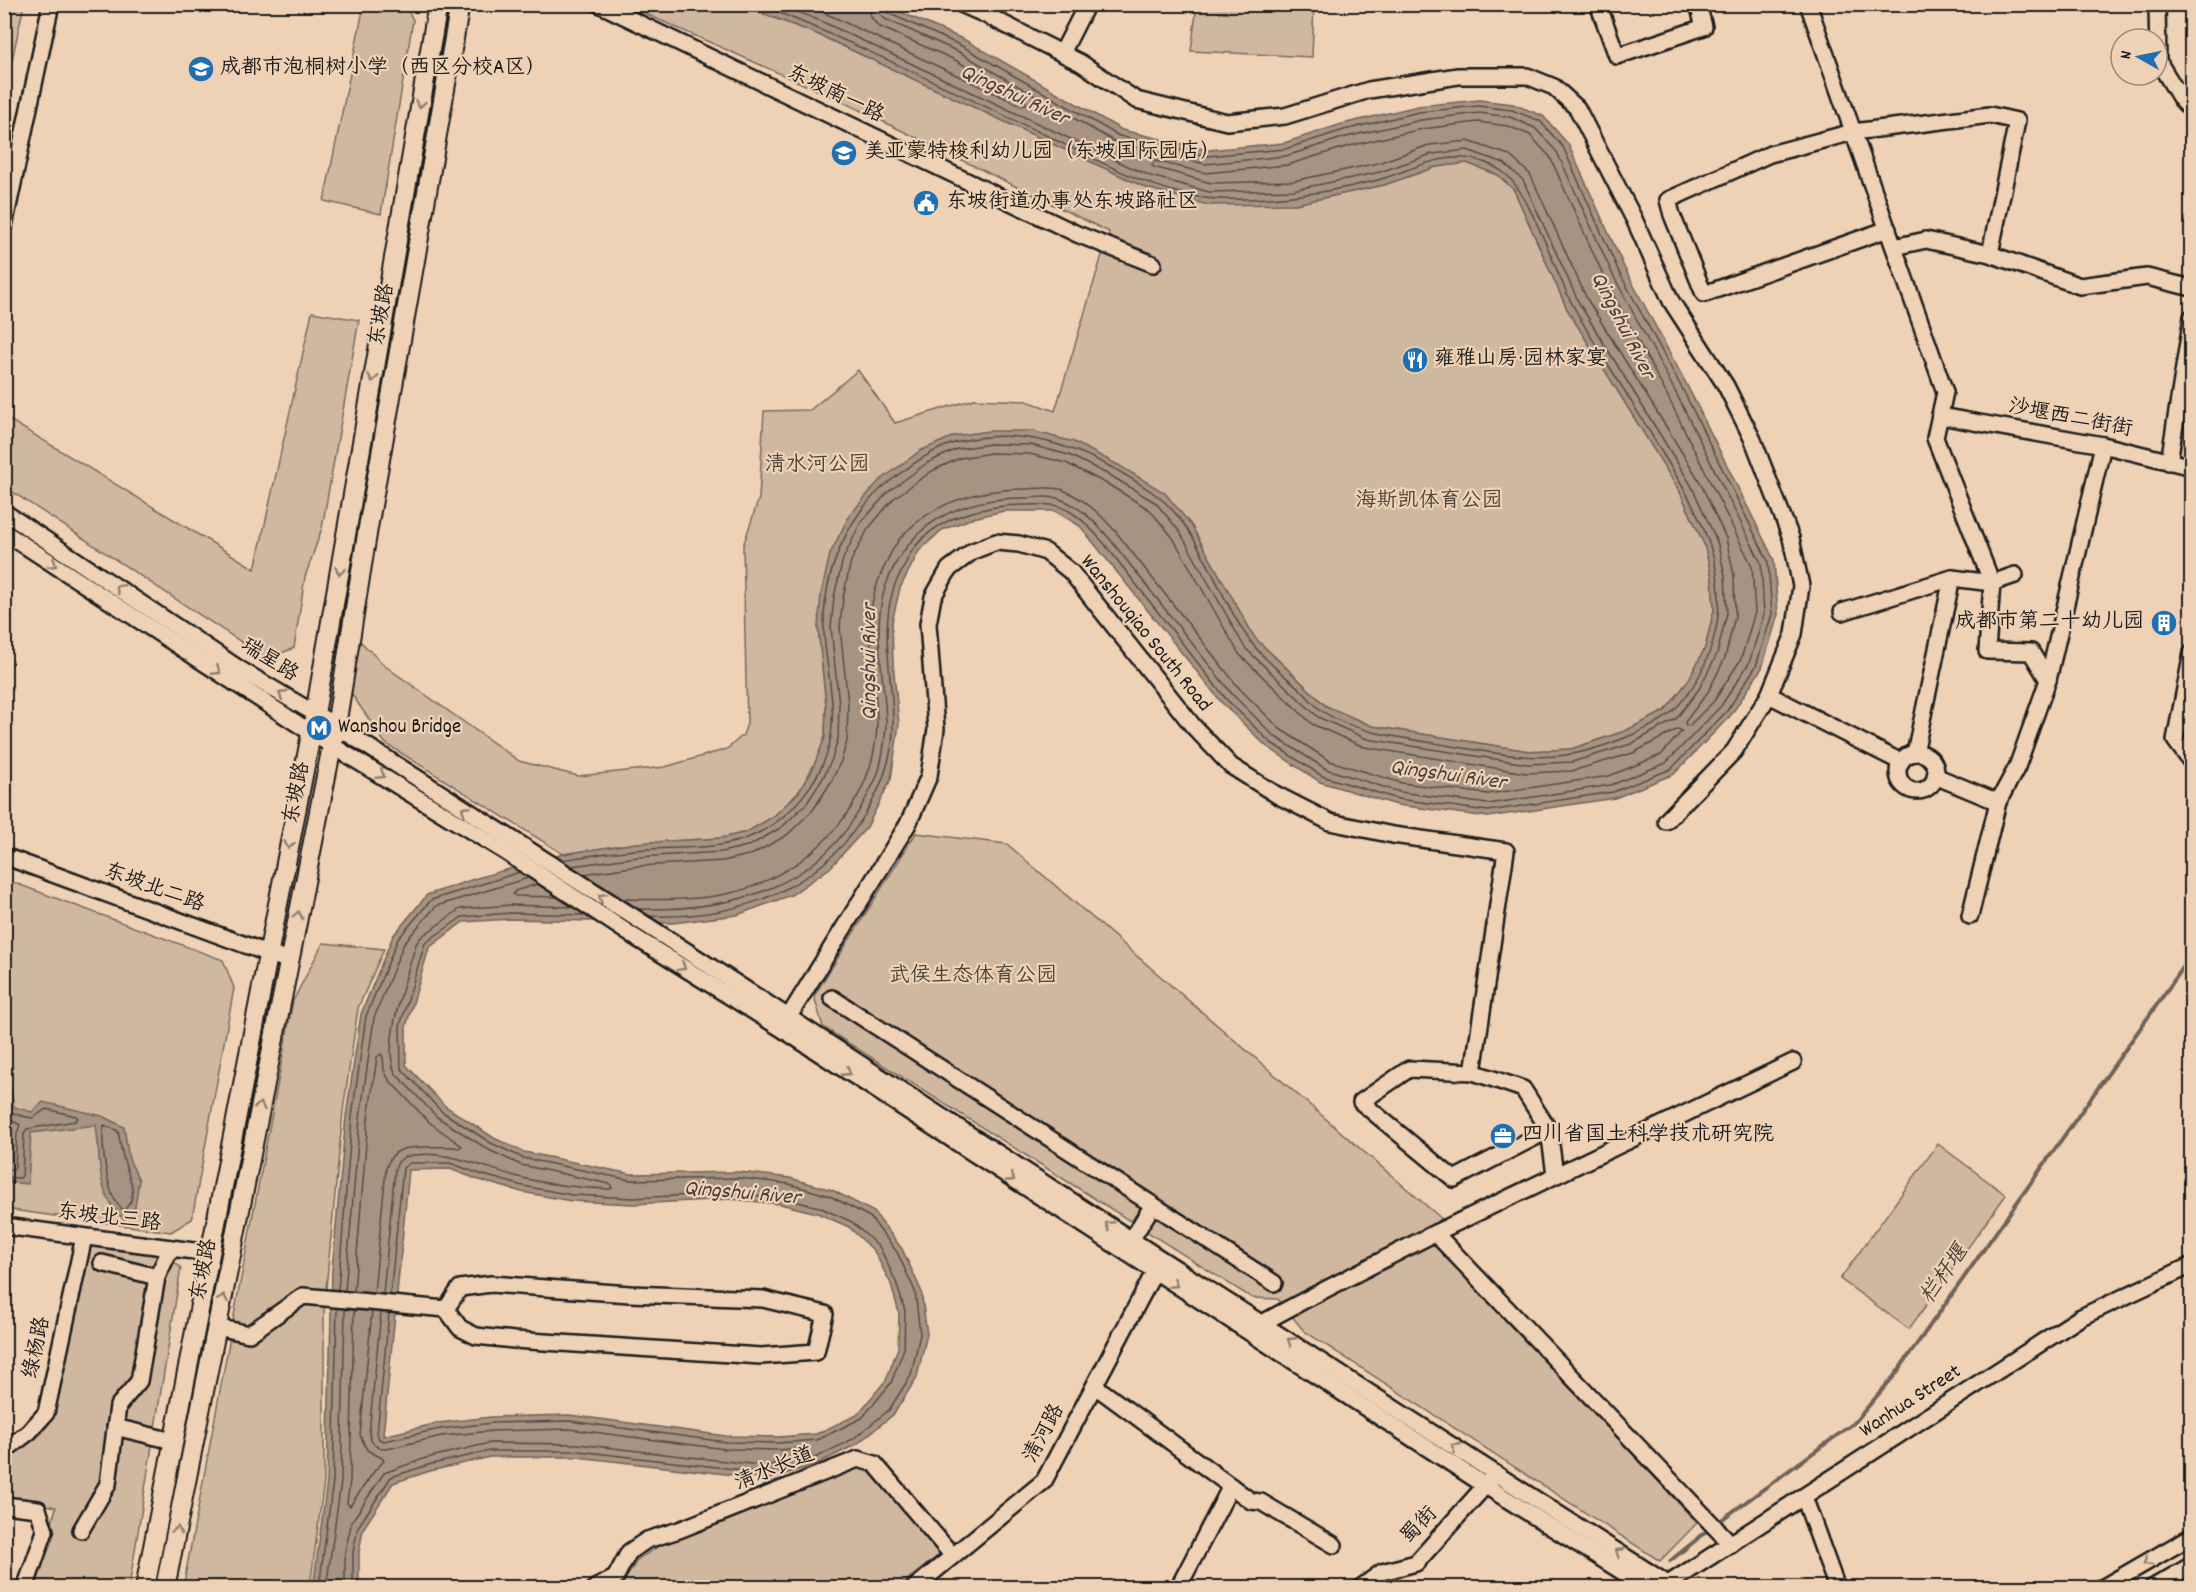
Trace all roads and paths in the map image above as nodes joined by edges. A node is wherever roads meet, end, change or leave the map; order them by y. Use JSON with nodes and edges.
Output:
{"nodes":[{"id":1,"x":51,"y":4,"type":"edge"},
{"id":2,"x":438,"y":4,"type":"edge"},
{"id":3,"x":460,"y":4,"type":"edge"},
{"id":4,"x":599,"y":4,"type":"edge"},
{"id":5,"x":961,"y":4,"type":"edge"},
{"id":6,"x":1087,"y":4,"type":"edge"},
{"id":7,"x":1598,"y":4,"type":"edge"},
{"id":8,"x":1698,"y":4,"type":"edge"},
{"id":9,"x":1808,"y":4,"type":"edge"},
{"id":10,"x":2157,"y":4,"type":"edge"},
{"id":11,"x":1062,"y":53,"type":"junction"},
{"id":12,"x":2192,"y":111,"type":"edge"},
{"id":13,"x":1853,"y":132,"type":"junction"},
{"id":14,"x":4,"y":226,"type":"edge"},
{"id":15,"x":1887,"y":229,"type":"junction"},
{"id":16,"x":1894,"y":247,"type":"junction"},
{"id":17,"x":1990,"y":254,"type":"junction"},
{"id":18,"x":1153,"y":264,"type":"dead end"},
{"id":19,"x":2192,"y":288,"type":"edge"},
{"id":20,"x":2192,"y":317,"type":"edge"},
{"id":21,"x":1940,"y":416,"type":"junction"},
{"id":22,"x":2103,"y":445,"type":"junction"},
{"id":23,"x":2169,"y":462,"type":"junction"},
{"id":24,"x":2192,"y":467,"type":"edge"},
{"id":25,"x":4,"y":512,"type":"edge"},
{"id":26,"x":4,"y":532,"type":"edge"},
{"id":27,"x":2015,"y":575,"type":"dead end"},
{"id":28,"x":1952,"y":578,"type":"junction"},
{"id":29,"x":1992,"y":583,"type":"junction"},
{"id":30,"x":1842,"y":612,"type":"dead end"},
{"id":31,"x":2192,"y":653,"type":"edge"},
{"id":32,"x":2048,"y":680,"type":"junction"},
{"id":33,"x":1769,"y":695,"type":"junction"},
{"id":34,"x":315,"y":714,"type":"junction"},
{"id":35,"x":336,"y":726,"type":"junction"},
{"id":36,"x":310,"y":732,"type":"junction"},
{"id":37,"x":331,"y":744,"type":"junction"},
{"id":38,"x":1915,"y":753,"type":"junction"},
{"id":39,"x":1901,"y":762,"type":"junction"},
{"id":40,"x":2192,"y":763,"type":"edge"},
{"id":41,"x":1935,"y":776,"type":"junction"},
{"id":42,"x":1998,"y":802,"type":"junction"},
{"id":43,"x":1666,"y":821,"type":"dead end"},
{"id":44,"x":509,"y":846,"type":"junction"},
{"id":45,"x":4,"y":856,"type":"edge"},
{"id":46,"x":1971,"y":916,"type":"dead end"},
{"id":47,"x":268,"y":954,"type":"junction"},
{"id":48,"x":289,"y":961,"type":"junction"},
{"id":49,"x":832,"y":999,"type":"dead end"},
{"id":50,"x":785,"y":1023,"type":"junction"},
{"id":51,"x":1793,"y":1062,"type":"dead end"},
{"id":52,"x":1473,"y":1072,"type":"junction"},
{"id":53,"x":1549,"y":1130,"type":"junction"},
{"id":54,"x":1555,"y":1176,"type":"junction"},
{"id":55,"x":1153,"y":1205,"type":"junction"},
{"id":56,"x":4,"y":1226,"type":"edge"},
{"id":57,"x":1435,"y":1233,"type":"junction"},
{"id":58,"x":84,"y":1237,"type":"junction"},
{"id":59,"x":1131,"y":1240,"type":"junction"},
{"id":60,"x":171,"y":1248,"type":"junction"},
{"id":61,"x":209,"y":1253,"type":"junction"},
{"id":62,"x":102,"y":1263,"type":"dead end"},
{"id":63,"x":1157,"y":1265,"type":"junction"},
{"id":64,"x":2192,"y":1265,"type":"edge"},
{"id":65,"x":157,"y":1277,"type":"junction"},
{"id":66,"x":1274,"y":1283,"type":"dead end"},
{"id":67,"x":446,"y":1309,"type":"junction"},
{"id":68,"x":217,"y":1327,"type":"junction"},
{"id":69,"x":1258,"y":1329,"type":"junction"},
{"id":70,"x":1095,"y":1386,"type":"junction"},
{"id":71,"x":115,"y":1427,"type":"junction"},
{"id":72,"x":173,"y":1440,"type":"junction"},
{"id":73,"x":4,"y":1451,"type":"edge"},
{"id":74,"x":1491,"y":1479,"type":"junction"},
{"id":75,"x":1231,"y":1486,"type":"junction"},
{"id":76,"x":1804,"y":1497,"type":"junction"},
{"id":77,"x":4,"y":1505,"type":"edge"},
{"id":78,"x":81,"y":1530,"type":"dead end"},
{"id":79,"x":2192,"y":1536,"type":"edge"},
{"id":80,"x":1731,"y":1544,"type":"junction"},
{"id":81,"x":1334,"y":1545,"type":"dead end"},
{"id":82,"x":952,"y":1556,"type":"junction"},
{"id":83,"x":2192,"y":1565,"type":"edge"},
{"id":84,"x":1668,"y":1586,"type":"edge"},
{"id":85,"x":25,"y":1587,"type":"edge"},
{"id":86,"x":145,"y":1587,"type":"edge"},
{"id":87,"x":165,"y":1587,"type":"edge"},
{"id":88,"x":595,"y":1587,"type":"edge"},
{"id":89,"x":914,"y":1587,"type":"edge"},
{"id":90,"x":1178,"y":1587,"type":"edge"},
{"id":91,"x":1360,"y":1587,"type":"edge"},
{"id":92,"x":1648,"y":1587,"type":"edge"},
{"id":93,"x":1837,"y":1587,"type":"edge"},
{"id":94,"x":2102,"y":1587,"type":"edge"},
{"id":95,"x":2152,"y":1587,"type":"edge"}],
"edges":[{"from":1,"to":14,"type":"street"},
{"from":2,"to":34,"type":"main road","name":"东坡路","one_way":true},
{"from":3,"to":35,"type":"main road","name":"东坡路"},
{"from":4,"to":18,"type":"street","name":"东坡南一路"},
{"from":5,"to":11,"type":"street"},
{"from":6,"to":11,"type":"street"},
{"from":7,"to":8,"type":"street"},
{"from":9,"to":13,"type":"street"},
{"from":10,"to":12,"type":"street"},
{"from":11,"to":33,"type":"street"},
{"from":13,"to":15,"type":"street"},
{"from":13,"to":15,"type":"street"},
{"from":13,"to":17,"type":"street"},
{"from":15,"to":16,"type":"street"},
{"from":16,"to":17,"type":"street"},
{"from":16,"to":21,"type":"street"},
{"from":17,"to":19,"type":"street"},
{"from":20,"to":23,"type":"street"},
{"from":21,"to":22,"type":"street","name":"沙堰西二街街"},
{"from":21,"to":29,"type":"street"},
{"from":22,"to":23,"type":"street","name":"沙堰西二街街"},
{"from":22,"to":32,"type":"street"},
{"from":23,"to":24,"type":"street","name":"沙堰西二街街"},
{"from":34,"to":25,"type":"street","name":"瑞星路","one_way":true},
{"from":26,"to":36,"type":"street","name":"瑞星路","one_way":true},
{"from":27,"to":29,"type":"street"},
{"from":28,"to":29,"type":"street"},
{"from":28,"to":30,"type":"street"},
{"from":28,"to":38,"type":"street"},
{"from":29,"to":32,"type":"street"},
{"from":31,"to":40,"type":"street"},
{"from":32,"to":42,"type":"street"},
{"from":33,"to":39,"type":"street"},
{"from":33,"to":43,"type":"street"},
{"from":34,"to":35,"type":"street","name":"瑞星路"},
{"from":34,"to":36,"type":"main road","name":"东坡路"},
{"from":35,"to":37,"type":"main road","name":"东坡路"},
{"from":44,"to":35,"type":"street","name":"瑞星路","one_way":true},
{"from":36,"to":37,"type":"street","name":"瑞星路"},
{"from":36,"to":47,"type":"main road","name":"东坡路","one_way":true},
{"from":37,"to":44,"type":"street","name":"瑞星路","one_way":true},
{"from":48,"to":37,"type":"main road","name":"东坡路","one_way":true},
{"from":38,"to":39,"type":"street"},
{"from":38,"to":41,"type":"street"},
{"from":39,"to":41,"type":"street"},
{"from":41,"to":42,"type":"street"},
{"from":42,"to":46,"type":"street"},
{"from":50,"to":44,"type":"street","one_way":true},
{"from":44,"to":50,"type":"street","one_way":true},
{"from":45,"to":47,"type":"street","name":"东坡北二路"},
{"from":47,"to":48,"type":"street","name":"东坡北二路"},
{"from":47,"to":61,"type":"main road","name":"东坡路"},
{"from":68,"to":48,"type":"main road","name":"东坡路","one_way":true},
{"from":49,"to":55,"type":"street"},
{"from":50,"to":52,"type":"street","name":"Wanshouqiao South Road"},
{"from":59,"to":50,"type":"street","one_way":true},
{"from":50,"to":63,"type":"street","one_way":true},
{"from":51,"to":54,"type":"street"},
{"from":52,"to":53,"type":"street"},
{"from":52,"to":53,"type":"street"},
{"from":53,"to":54,"type":"street"},
{"from":54,"to":57,"type":"street"},
{"from":55,"to":59,"type":"street"},
{"from":55,"to":66,"type":"street"},
{"from":56,"to":58,"type":"street","name":"东坡北三路"},
{"from":57,"to":69,"type":"street"},
{"from":57,"to":80,"type":"street"},
{"from":58,"to":60,"type":"street","name":"东坡北三路"},
{"from":58,"to":73,"type":"street","name":"绿杨路"},
{"from":59,"to":63,"type":"street"},
{"from":60,"to":61,"type":"street","name":"东坡北三路"},
{"from":60,"to":65,"type":"street"},
{"from":61,"to":72,"type":"main road","name":"东坡路"},
{"from":62,"to":65,"type":"street"},
{"from":63,"to":69,"type":"street"},
{"from":63,"to":70,"type":"street","name":"清河路"},
{"from":64,"to":76,"type":"street","name":"Wanhua Street"},
{"from":65,"to":71,"type":"street"},
{"from":67,"to":67,"type":"street"},
{"from":67,"to":68,"type":"street"},
{"from":87,"to":68,"type":"main road","name":"东坡路","one_way":true},
{"from":69,"to":74,"type":"street"},
{"from":70,"to":75,"type":"street"},
{"from":70,"to":82,"type":"street","name":"清河路"},
{"from":71,"to":72,"type":"street"},
{"from":71,"to":78,"type":"street"},
{"from":72,"to":86,"type":"main road","name":"东坡路"},
{"from":84,"to":74,"type":"street","one_way":true},
{"from":74,"to":91,"type":"street","name":"蜀街"},
{"from":74,"to":92,"type":"street"},
{"from":75,"to":81,"type":"street"},
{"from":75,"to":90,"type":"street"},
{"from":76,"to":80,"type":"street","name":"Wanhua Street"},
{"from":76,"to":93,"type":"street"},
{"from":77,"to":85,"type":"street"},
{"from":79,"to":94,"type":"street","one_way":true},
{"from":80,"to":84,"type":"street","name":"Wanhua Street"},
{"from":82,"to":88,"type":"street","name":"清水长道"},
{"from":82,"to":89,"type":"street","name":"清河路"},
{"from":83,"to":95,"type":"street"}]}
